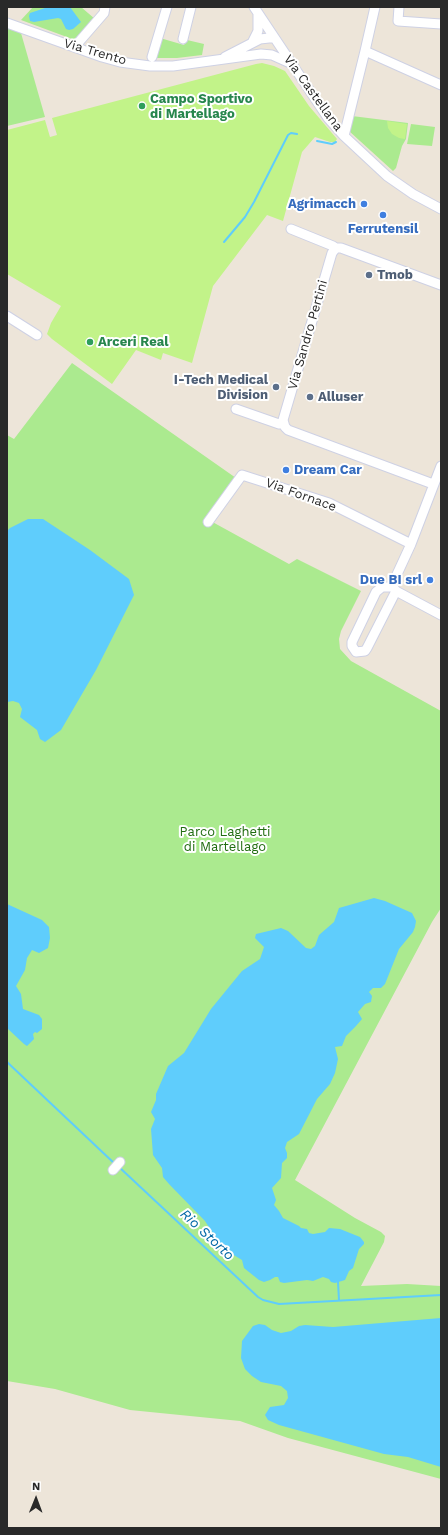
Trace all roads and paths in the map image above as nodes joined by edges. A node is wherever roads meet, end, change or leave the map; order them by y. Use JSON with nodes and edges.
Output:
{"nodes":[{"id":1,"x":105,"y":7,"type":"edge"},
{"id":2,"x":167,"y":7,"type":"edge"},
{"id":3,"x":191,"y":7,"type":"edge"},
{"id":4,"x":374,"y":7,"type":"edge"},
{"id":5,"x":399,"y":7,"type":"edge"},
{"id":6,"x":256,"y":10,"type":"edge"},
{"id":7,"x":7,"y":23,"type":"edge"},
{"id":8,"x":441,"y":24,"type":"edge"},
{"id":9,"x":183,"y":38,"type":"dead end"},
{"id":10,"x":274,"y":38,"type":"junction"},
{"id":11,"x":252,"y":42,"type":"junction"},
{"id":12,"x":76,"y":48,"type":"junction"},
{"id":13,"x":365,"y":51,"type":"junction"},
{"id":14,"x":261,"y":54,"type":"junction"},
{"id":15,"x":152,"y":57,"type":"dead end"},
{"id":16,"x":222,"y":58,"type":"junction"},
{"id":17,"x":292,"y":64,"type":"junction"},
{"id":18,"x":441,"y":85,"type":"edge"},
{"id":19,"x":344,"y":136,"type":"junction"},
{"id":20,"x":441,"y":209,"type":"edge"},
{"id":21,"x":291,"y":229,"type":"dead end"},
{"id":22,"x":336,"y":248,"type":"junction"},
{"id":23,"x":441,"y":285,"type":"edge"},
{"id":24,"x":7,"y":316,"type":"edge"},
{"id":25,"x":37,"y":335,"type":"dead end"},
{"id":26,"x":236,"y":409,"type":"dead end"},
{"id":27,"x":284,"y":424,"type":"junction"},
{"id":28,"x":441,"y":466,"type":"edge"},
{"id":29,"x":433,"y":484,"type":"junction"},
{"id":30,"x":208,"y":522,"type":"dead end"},
{"id":31,"x":411,"y":544,"type":"junction"},
{"id":32,"x":395,"y":589,"type":"junction"},
{"id":33,"x":441,"y":616,"type":"edge"},
{"id":34,"x":120,"y":1162,"type":"dead end"},
{"id":35,"x":113,"y":1170,"type":"dead end"}],
"edges":[{"from":1,"to":12,"type":"street"},
{"from":2,"to":15,"type":"street"},
{"from":3,"to":9,"type":"street"},
{"from":4,"to":13,"type":"street"},
{"from":5,"to":8,"type":"street"},
{"from":6,"to":10,"type":"street","name":"Via Castellana"},
{"from":6,"to":11,"type":"street"},
{"from":7,"to":12,"type":"street","name":"Via Trento"},
{"from":10,"to":11,"type":"street"},
{"from":10,"to":14,"type":"street"},
{"from":10,"to":17,"type":"street","name":"Via Castellana"},
{"from":11,"to":16,"type":"street"},
{"from":12,"to":16,"type":"street","name":"Via Trento"},
{"from":13,"to":18,"type":"street"},
{"from":13,"to":19,"type":"street"},
{"from":14,"to":16,"type":"street","name":"Via Trento"},
{"from":14,"to":17,"type":"street"},
{"from":17,"to":19,"type":"street","name":"Via Castellana"},
{"from":19,"to":20,"type":"street","name":"Via Castellana"},
{"from":21,"to":22,"type":"street"},
{"from":22,"to":23,"type":"street"},
{"from":22,"to":27,"type":"street","name":"Via Sandro Pertini"},
{"from":24,"to":25,"type":"street"},
{"from":26,"to":27,"type":"street"},
{"from":27,"to":29,"type":"street"},
{"from":28,"to":29,"type":"street"},
{"from":29,"to":31,"type":"street"},
{"from":30,"to":31,"type":"street","name":"Via Fornace"},
{"from":31,"to":32,"type":"street"},
{"from":32,"to":32,"type":"street"},
{"from":32,"to":33,"type":"street"},
{"from":34,"to":35,"type":"street"}]}
